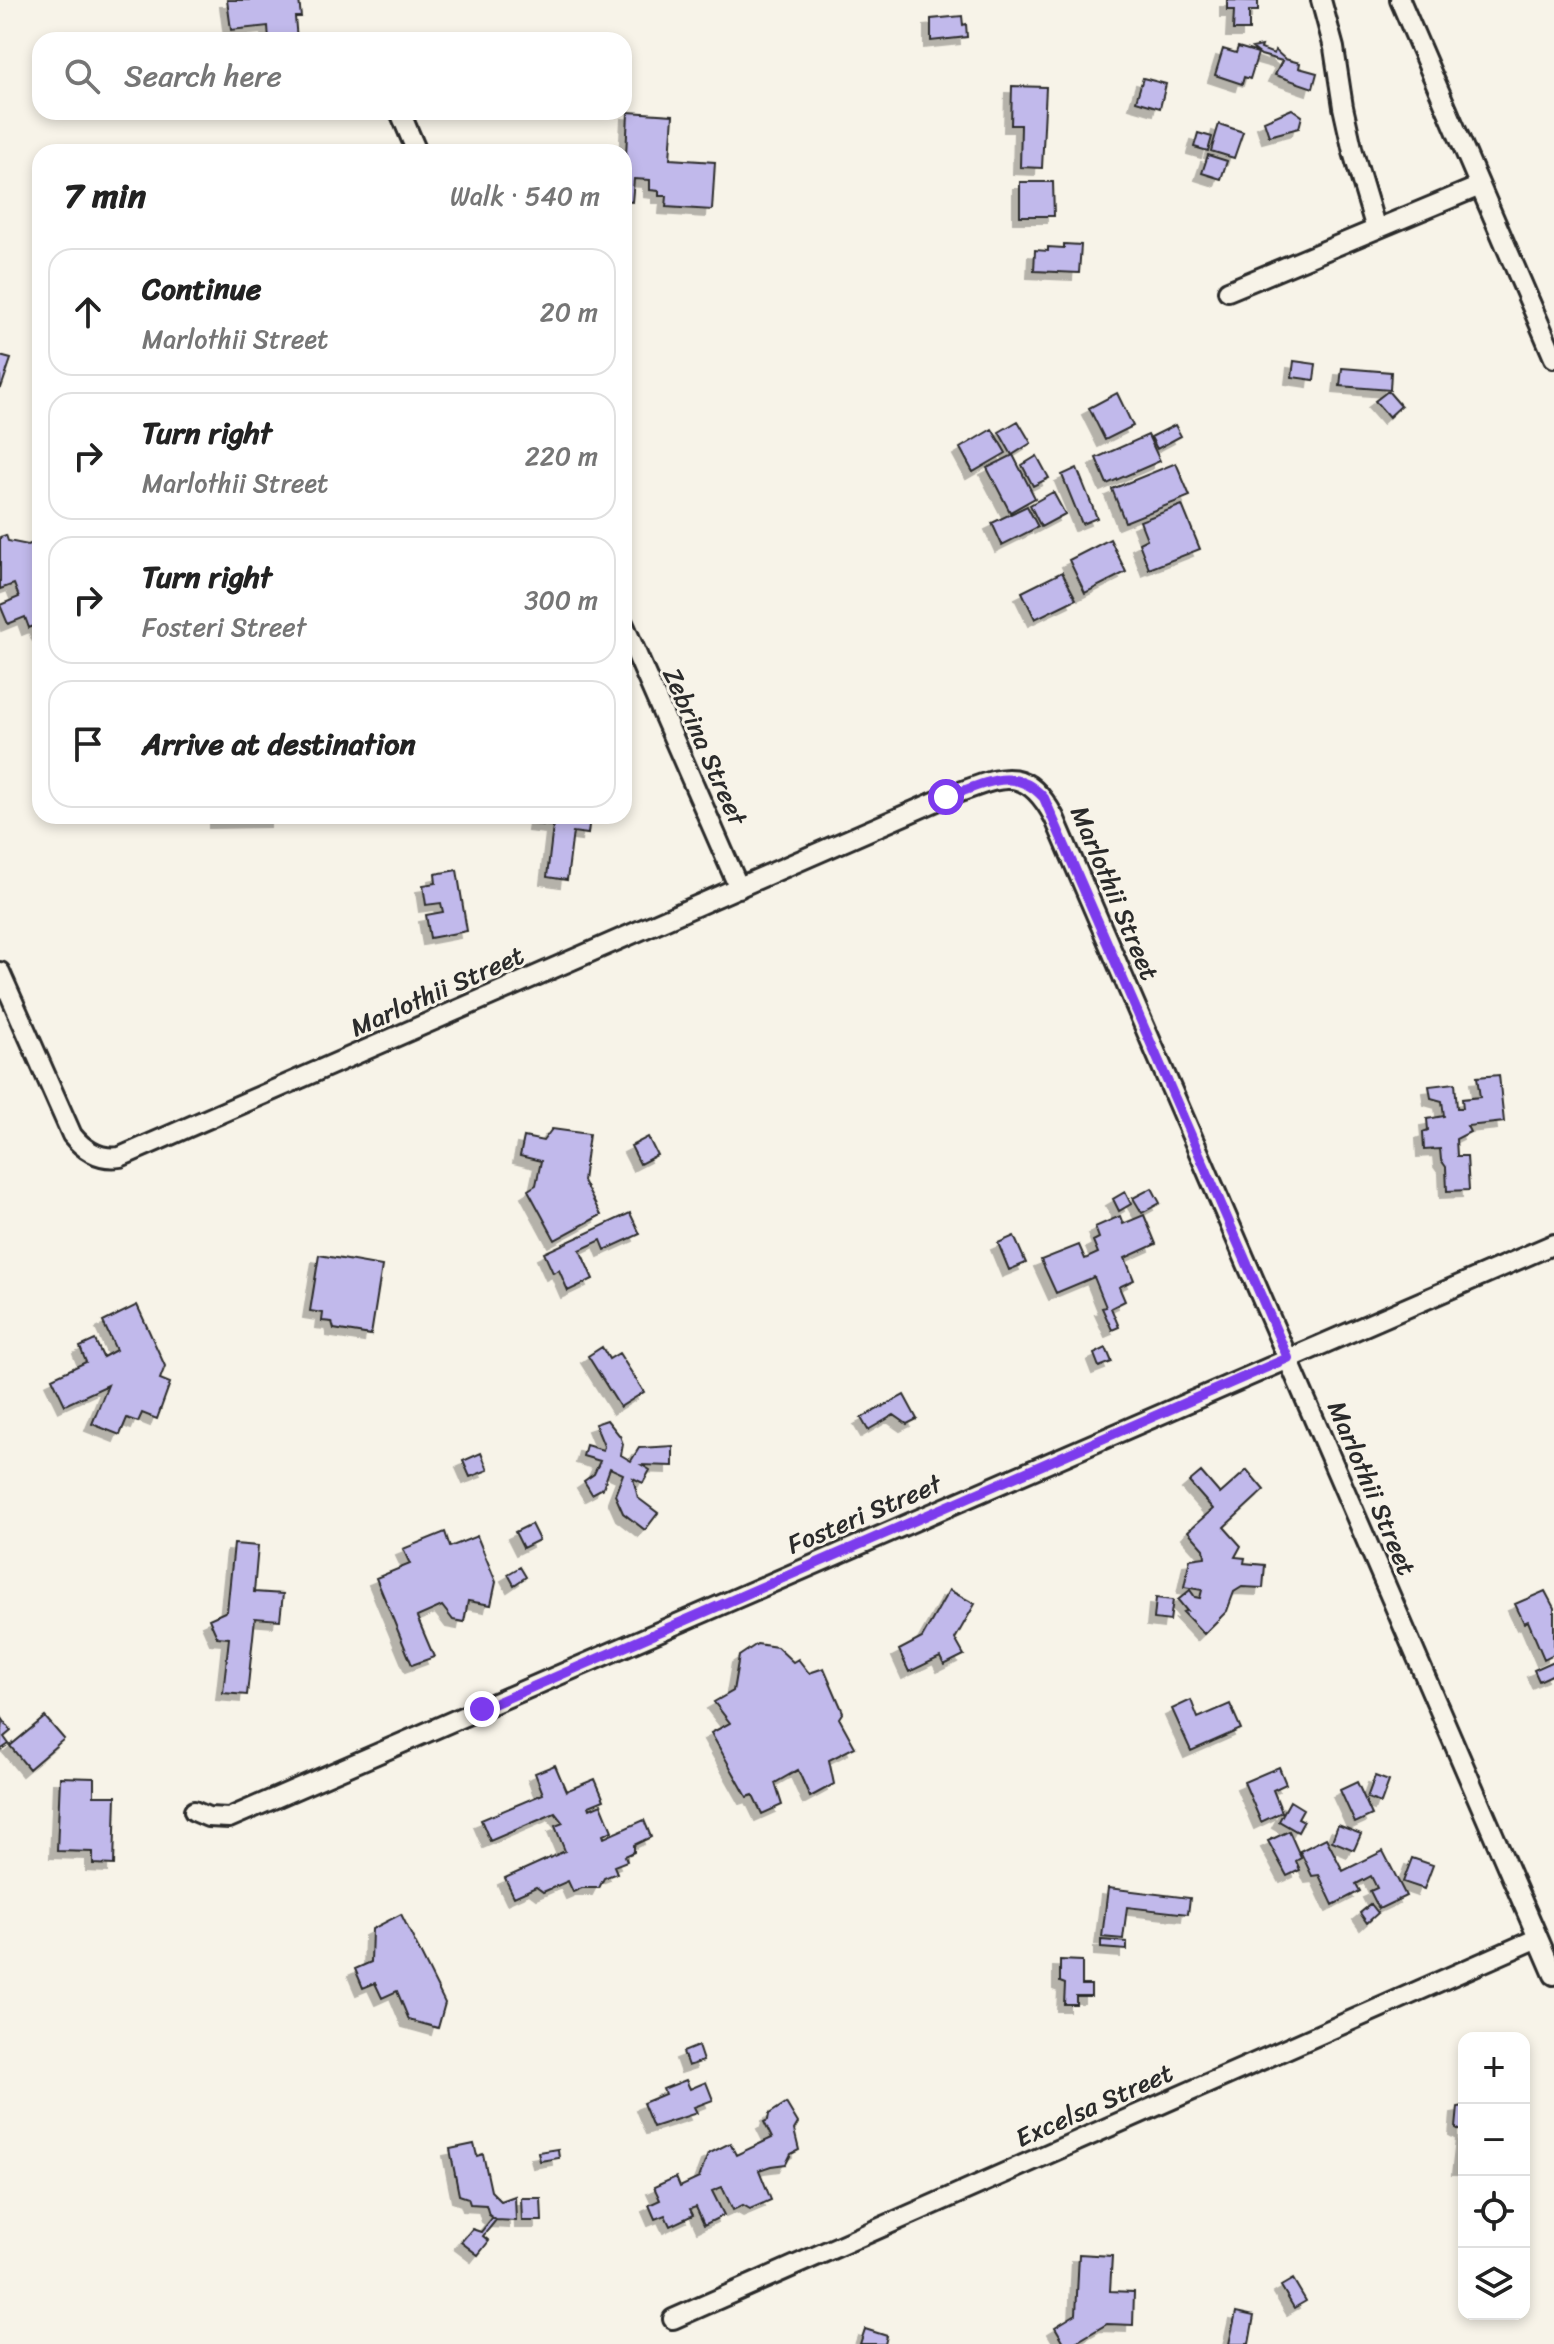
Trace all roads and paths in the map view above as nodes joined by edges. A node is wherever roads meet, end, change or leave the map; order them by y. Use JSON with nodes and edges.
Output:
{"nodes":[{"id":1,"x":1321,"y":0,"type":"edge"},
{"id":2,"x":1400,"y":0,"type":"edge"},
{"id":3,"x":403,"y":120,"type":"edge"},
{"id":4,"x":414,"y":144,"type":"edge"},
{"id":5,"x":1480,"y":186,"type":"junction"},
{"id":6,"x":1376,"y":229,"type":"junction"},
{"id":7,"x":1228,"y":291,"type":"dead end"},
{"id":8,"x":1554,"y":358,"type":"edge"},
{"id":9,"x":632,"y":643,"type":"edge"},
{"id":10,"x":739,"y":888,"type":"junction"},
{"id":11,"x":0,"y":972,"type":"edge"},
{"id":12,"x":1554,"y":1244,"type":"edge"},
{"id":13,"x":1288,"y":1358,"type":"junction"},
{"id":14,"x":194,"y":1811,"type":"dead end"},
{"id":15,"x":1536,"y":1939,"type":"junction"},
{"id":16,"x":1554,"y":1975,"type":"edge"},
{"id":17,"x":673,"y":2319,"type":"dead end"}],
"edges":[{"from":1,"to":6,"type":"street"},
{"from":2,"to":5,"type":"street"},
{"from":3,"to":4,"type":"street"},
{"from":5,"to":6,"type":"street"},
{"from":5,"to":8,"type":"street"},
{"from":6,"to":7,"type":"street"},
{"from":9,"to":10,"type":"street","name":"Zebrina Street"},
{"from":10,"to":11,"type":"street","name":"Marlothii Street"},
{"from":10,"to":13,"type":"street","name":"Marlothii Street"},
{"from":12,"to":13,"type":"street","name":"Fosteri Street"},
{"from":13,"to":14,"type":"street","name":"Fosteri Street"},
{"from":13,"to":15,"type":"street","name":"Marlothii Street"},
{"from":15,"to":16,"type":"street","name":"Marlothii Street"},
{"from":15,"to":17,"type":"street","name":"Excelsa Street"}]}
